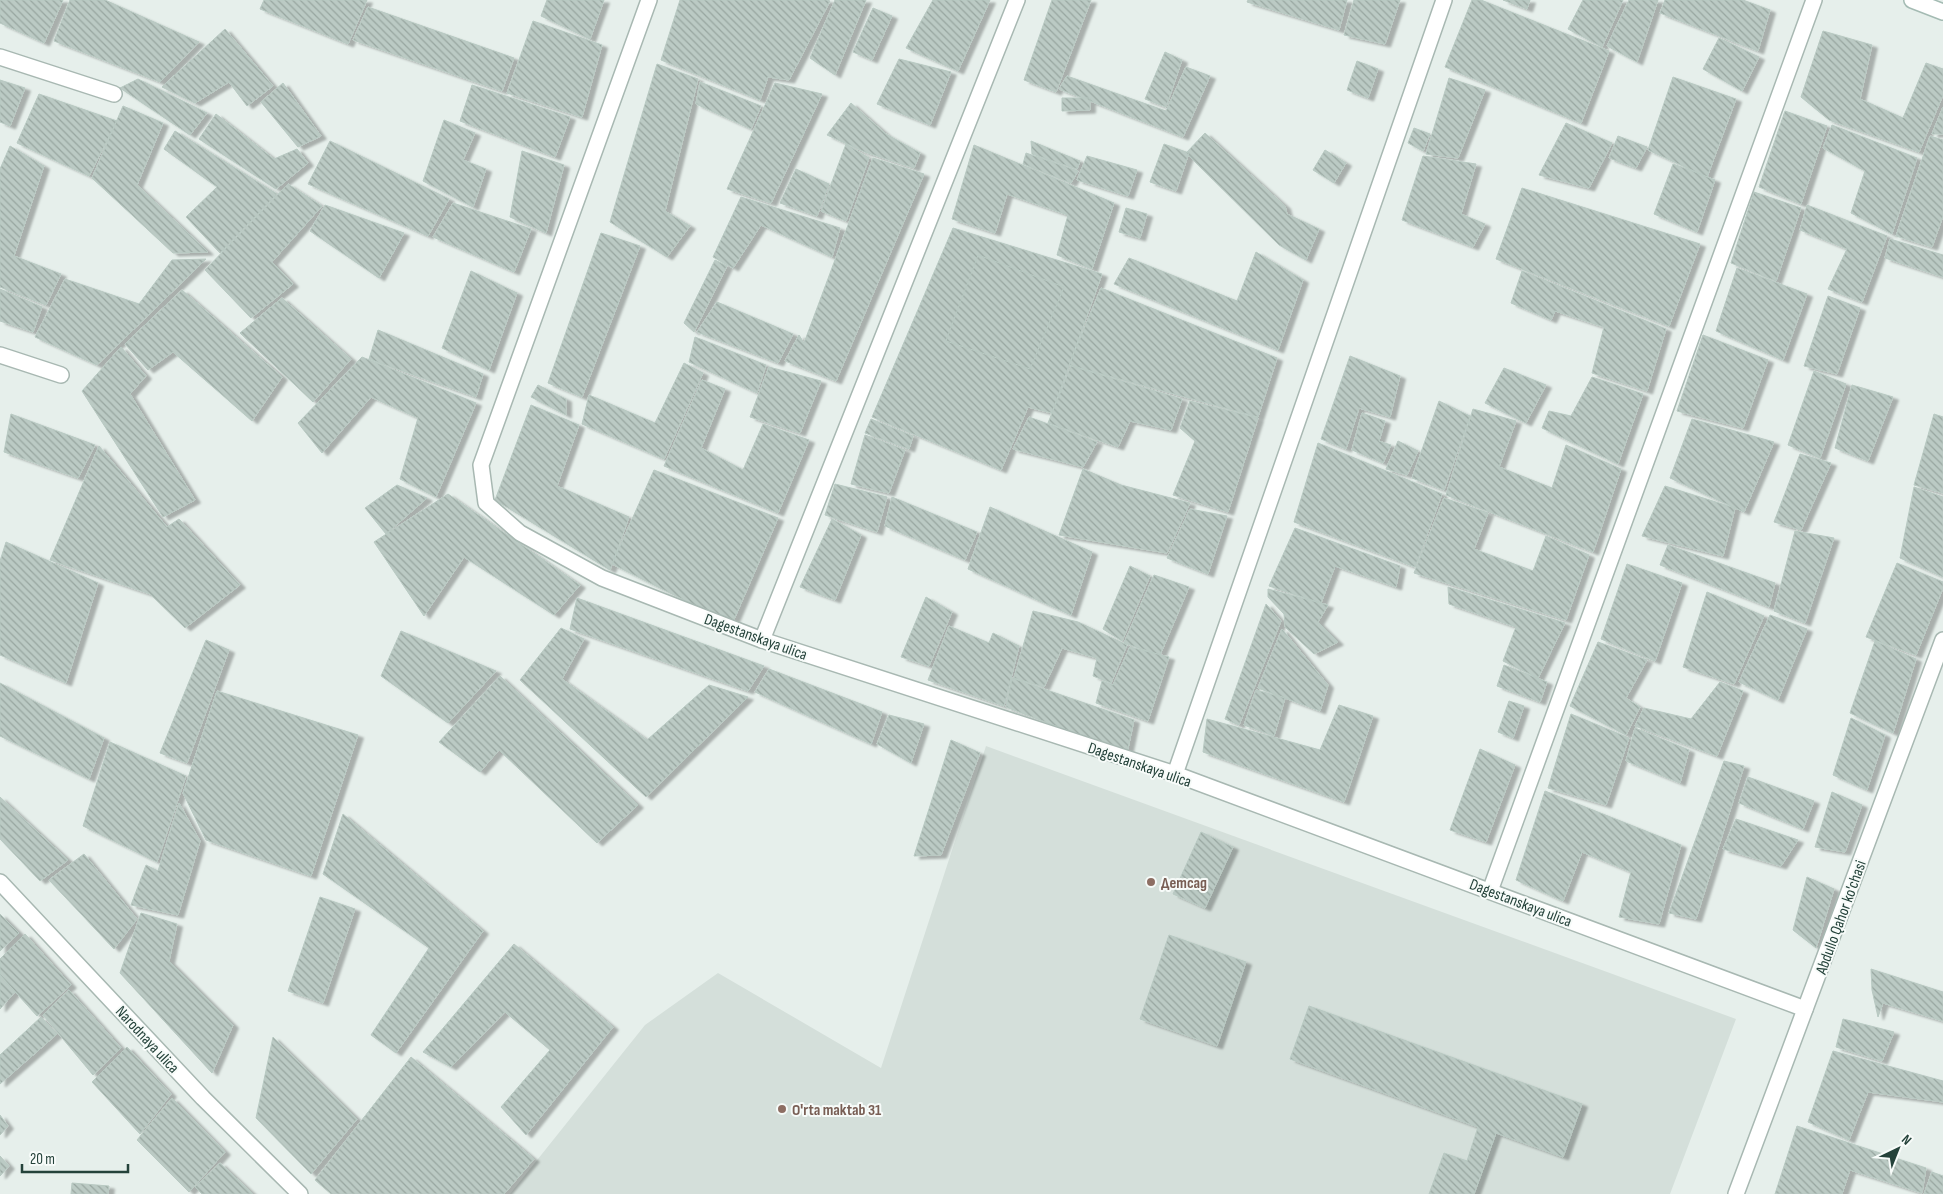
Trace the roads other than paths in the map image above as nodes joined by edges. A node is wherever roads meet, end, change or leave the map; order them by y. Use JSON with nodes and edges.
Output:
{"nodes":[{"id":1,"x":649,"y":0,"type":"edge"},
{"id":2,"x":1017,"y":0,"type":"edge"},
{"id":3,"x":1444,"y":0,"type":"edge"},
{"id":4,"x":1814,"y":0,"type":"edge"},
{"id":5,"x":1912,"y":0,"type":"edge"},
{"id":6,"x":1943,"y":12,"type":"edge"},
{"id":7,"x":0,"y":57,"type":"edge"},
{"id":8,"x":114,"y":94,"type":"dead end"},
{"id":9,"x":0,"y":355,"type":"edge"},
{"id":10,"x":61,"y":375,"type":"dead end"},
{"id":11,"x":762,"y":640,"type":"junction"},
{"id":12,"x":1943,"y":640,"type":"edge"},
{"id":13,"x":1175,"y":774,"type":"junction"},
{"id":14,"x":0,"y":882,"type":"edge"},
{"id":15,"x":1490,"y":890,"type":"junction"},
{"id":16,"x":1805,"y":1009,"type":"junction"},
{"id":17,"x":300,"y":1194,"type":"edge"},
{"id":18,"x":1736,"y":1194,"type":"edge"}],
"edges":[{"from":1,"to":11,"type":"street","name":"Dagestanskaya ulica"},
{"from":2,"to":11,"type":"street"},
{"from":3,"to":13,"type":"street"},
{"from":4,"to":15,"type":"street"},
{"from":5,"to":6,"type":"street"},
{"from":7,"to":8,"type":"street"},
{"from":9,"to":10,"type":"street"},
{"from":11,"to":13,"type":"street","name":"Dagestanskaya ulica"},
{"from":12,"to":16,"type":"street","name":"Abdullo Qahor ko'chasi"},
{"from":13,"to":15,"type":"street","name":"Dagestanskaya ulica"},
{"from":14,"to":17,"type":"street","name":"Narodnaya ulica"},
{"from":15,"to":16,"type":"street","name":"Dagestanskaya ulica"},
{"from":16,"to":18,"type":"street","name":"Abdullo Qahor ko'chasi"}]}
